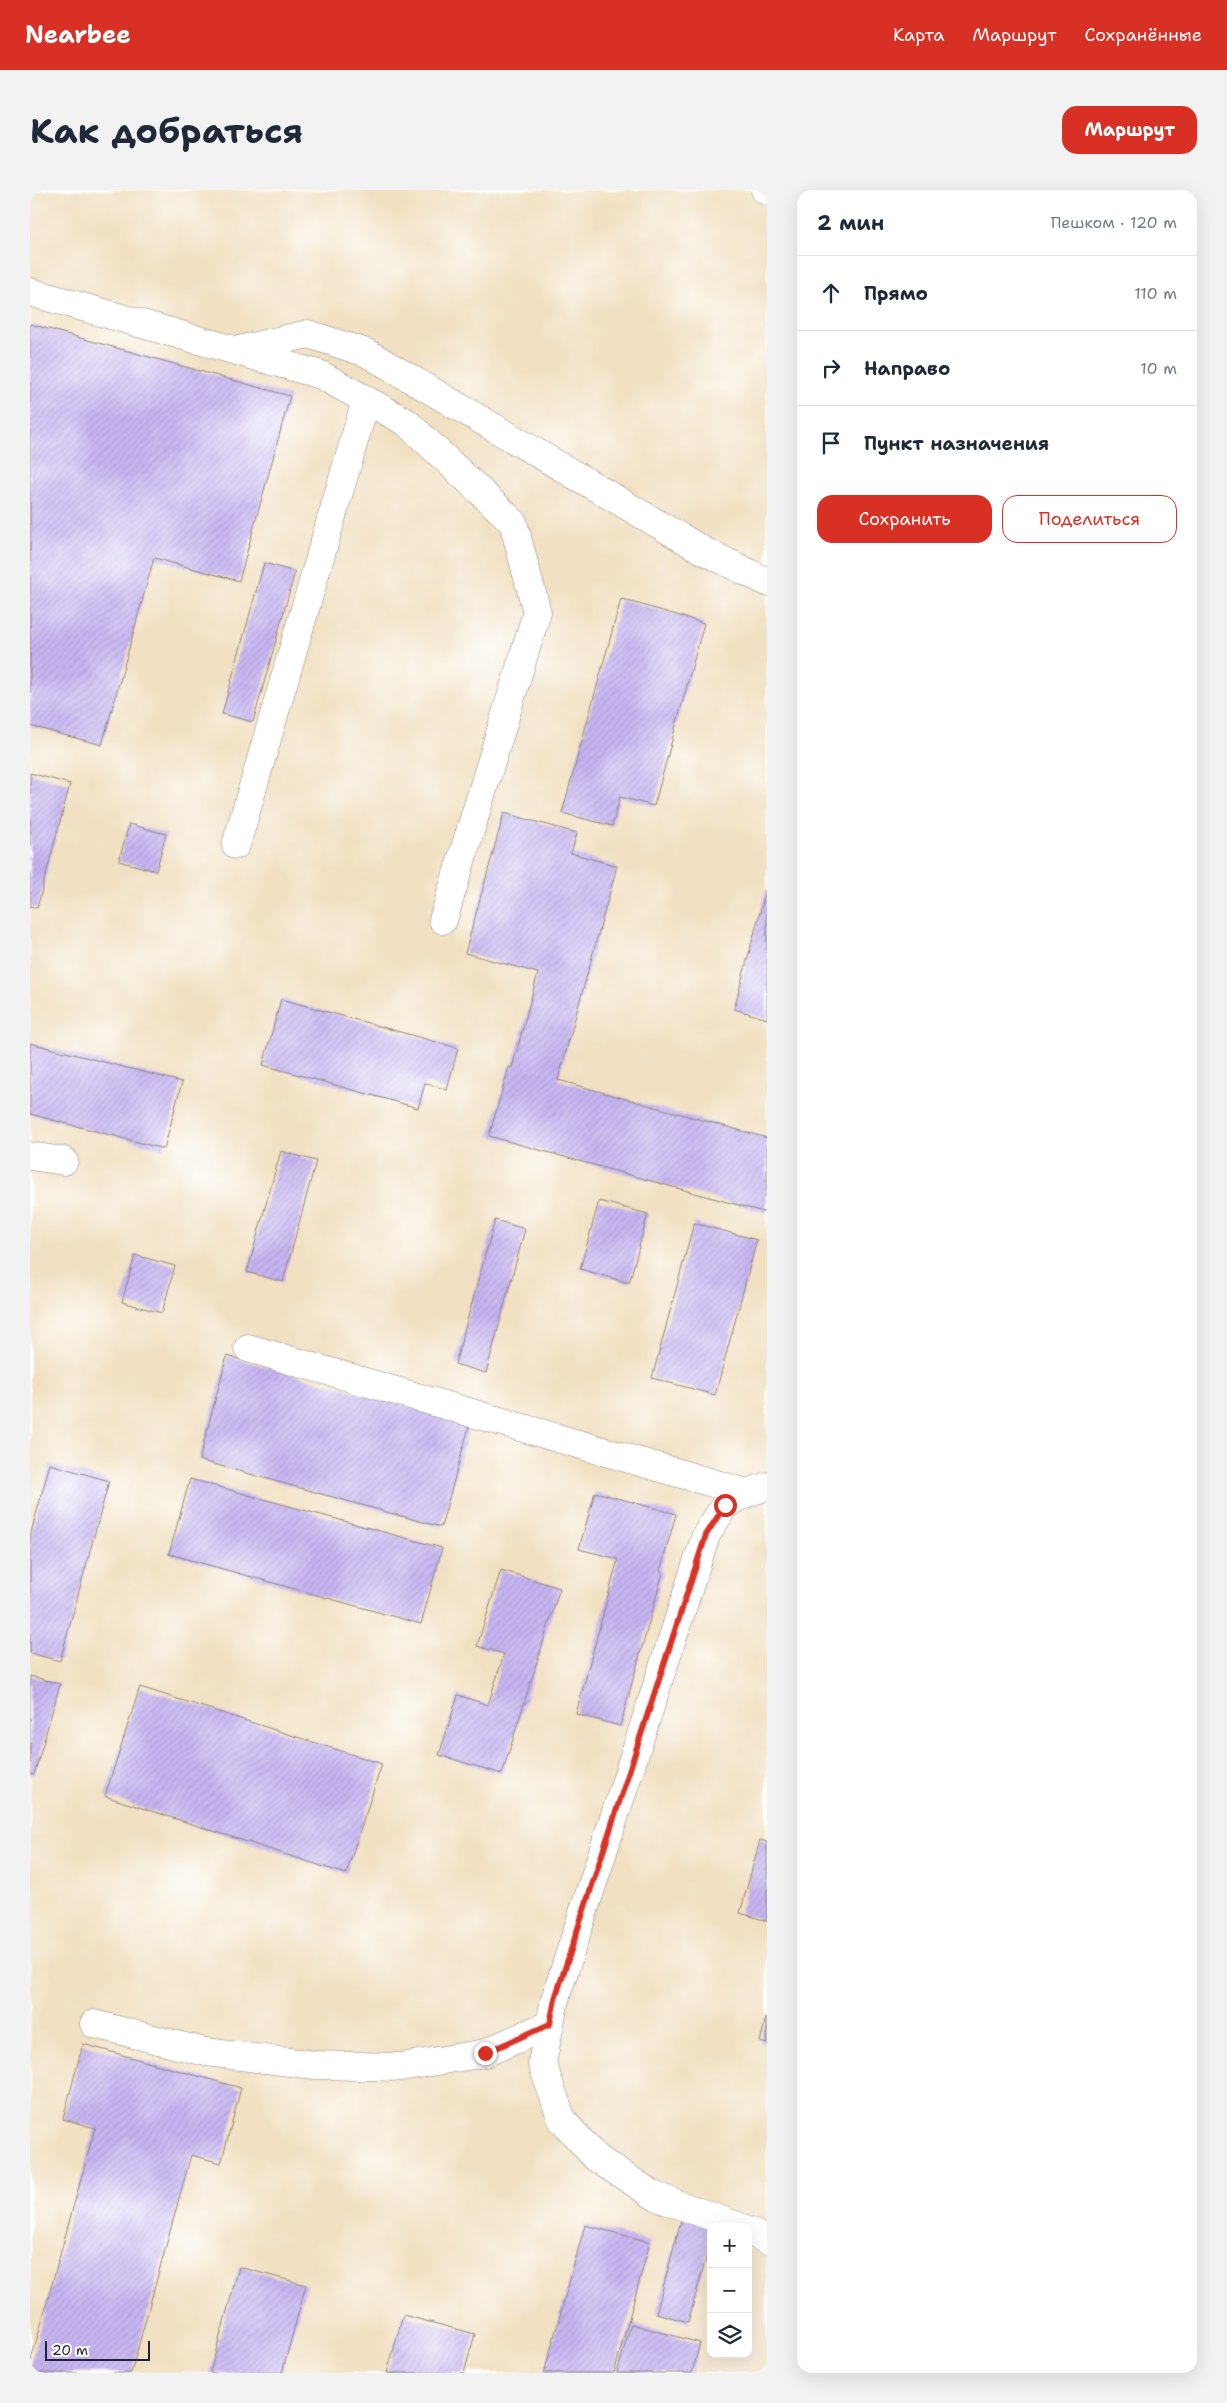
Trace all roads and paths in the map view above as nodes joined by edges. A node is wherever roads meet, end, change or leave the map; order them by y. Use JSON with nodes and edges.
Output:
{"nodes":[{"id":1,"x":30,"y":292,"type":"edge"},
{"id":2,"x":235,"y":350,"type":"junction"},
{"id":3,"x":366,"y":400,"type":"junction"},
{"id":4,"x":767,"y":582,"type":"edge"},
{"id":5,"x":236,"y":845,"type":"dead end"},
{"id":6,"x":442,"y":920,"type":"dead end"},
{"id":7,"x":30,"y":1156,"type":"edge"},
{"id":8,"x":64,"y":1161,"type":"dead end"},
{"id":9,"x":248,"y":1348,"type":"dead end"},
{"id":10,"x":757,"y":1490,"type":"edge"},
{"id":11,"x":94,"y":2024,"type":"dead end"},
{"id":12,"x":550,"y":2024,"type":"junction"},
{"id":13,"x":729,"y":2223,"type":"edge"},
{"id":14,"x":752,"y":2233,"type":"edge"},
{"id":15,"x":767,"y":2240,"type":"edge"}],
"edges":[{"from":1,"to":2,"type":"lane"},
{"from":2,"to":3,"type":"lane"},
{"from":2,"to":4,"type":"lane"},
{"from":3,"to":5,"type":"lane"},
{"from":3,"to":6,"type":"lane"},
{"from":7,"to":8,"type":"lane"},
{"from":9,"to":10,"type":"lane"},
{"from":10,"to":12,"type":"lane"},
{"from":11,"to":12,"type":"lane"},
{"from":12,"to":13,"type":"lane"},
{"from":14,"to":15,"type":"lane"}]}
